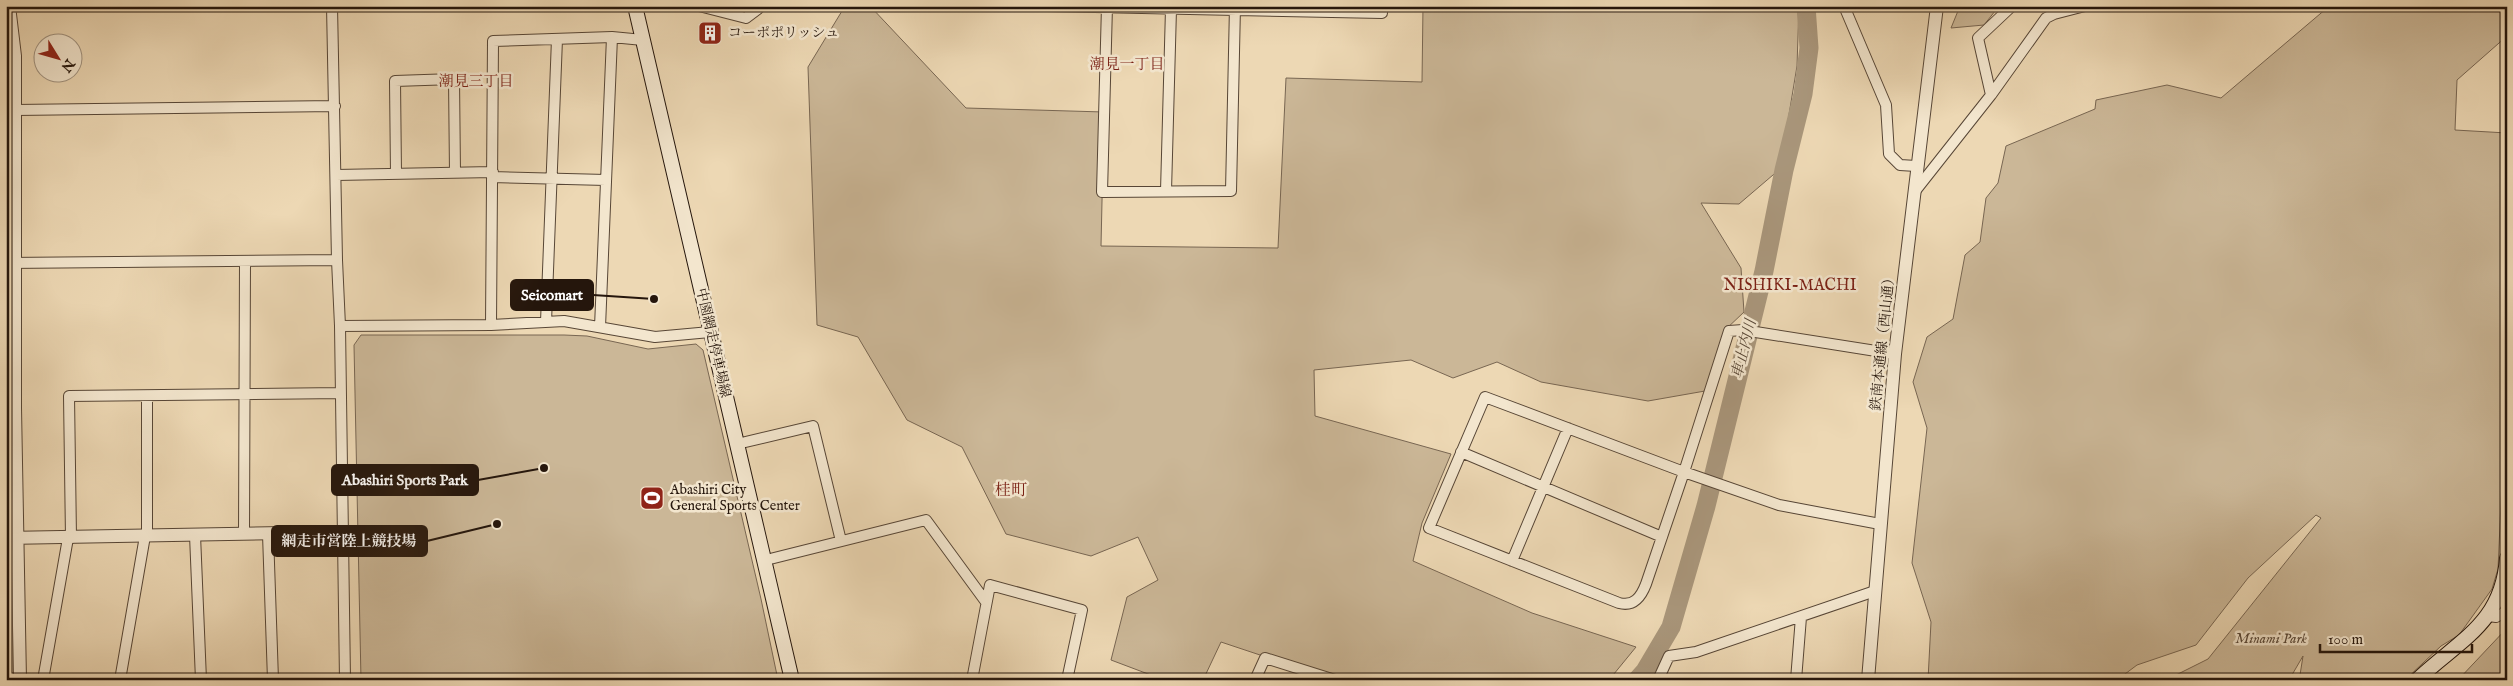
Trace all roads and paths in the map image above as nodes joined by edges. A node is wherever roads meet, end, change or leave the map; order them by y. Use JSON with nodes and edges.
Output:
{"nodes":[{"id":1,"x":9,"y":6,"type":"edge"},
{"id":2,"x":332,"y":6,"type":"edge"},
{"id":3,"x":635,"y":6,"type":"edge"},
{"id":4,"x":699,"y":6,"type":"edge"},
{"id":5,"x":759,"y":6,"type":"edge"},
{"id":6,"x":1047,"y":6,"type":"edge"},
{"id":7,"x":1382,"y":6,"type":"edge"},
{"id":8,"x":1844,"y":6,"type":"edge"},
{"id":9,"x":1937,"y":6,"type":"edge"},
{"id":10,"x":2012,"y":6,"type":"edge"},
{"id":11,"x":2085,"y":6,"type":"edge"},
{"id":12,"x":1106,"y":7,"type":"edge"},
{"id":13,"x":1171,"y":9,"type":"junction"},
{"id":14,"x":1235,"y":9,"type":"edge"},
{"id":15,"x":612,"y":37,"type":"junction"},
{"id":16,"x":557,"y":39,"type":"junction"},
{"id":17,"x":643,"y":40,"type":"junction"},
{"id":18,"x":1991,"y":95,"type":"junction"},
{"id":19,"x":334,"y":106,"type":"junction"},
{"id":20,"x":14,"y":110,"type":"junction"},
{"id":21,"x":1916,"y":166,"type":"junction"},
{"id":22,"x":455,"y":173,"type":"junction"},
{"id":23,"x":396,"y":174,"type":"junction"},
{"id":24,"x":336,"y":175,"type":"junction"},
{"id":25,"x":492,"y":175,"type":"junction"},
{"id":26,"x":552,"y":178,"type":"junction"},
{"id":27,"x":606,"y":180,"type":"junction"},
{"id":28,"x":1916,"y":190,"type":"junction"},
{"id":29,"x":1166,"y":191,"type":"junction"},
{"id":30,"x":336,"y":260,"type":"junction"},
{"id":31,"x":245,"y":261,"type":"junction"},
{"id":32,"x":11,"y":263,"type":"edge"},
{"id":33,"x":546,"y":322,"type":"junction"},
{"id":34,"x":492,"y":325,"type":"junction"},
{"id":35,"x":340,"y":326,"type":"junction"},
{"id":36,"x":600,"y":327,"type":"junction"},
{"id":37,"x":710,"y":332,"type":"junction"},
{"id":38,"x":1895,"y":354,"type":"junction"},
{"id":39,"x":341,"y":393,"type":"junction"},
{"id":40,"x":245,"y":394,"type":"junction"},
{"id":41,"x":147,"y":396,"type":"junction"},
{"id":42,"x":1568,"y":428,"type":"junction"},
{"id":43,"x":737,"y":444,"type":"junction"},
{"id":44,"x":1461,"y":452,"type":"junction"},
{"id":45,"x":1684,"y":472,"type":"junction"},
{"id":46,"x":1544,"y":487,"type":"junction"},
{"id":47,"x":1880,"y":524,"type":"junction"},
{"id":48,"x":342,"y":532,"type":"junction"},
{"id":49,"x":244,"y":534,"type":"junction"},
{"id":50,"x":268,"y":534,"type":"junction"},
{"id":51,"x":195,"y":535,"type":"junction"},
{"id":52,"x":146,"y":536,"type":"junction"},
{"id":53,"x":1662,"y":537,"type":"junction"},
{"id":54,"x":13,"y":538,"type":"edge"},
{"id":55,"x":69,"y":538,"type":"junction"},
{"id":56,"x":841,"y":541,"type":"junction"},
{"id":57,"x":2507,"y":558,"type":"edge"},
{"id":58,"x":766,"y":560,"type":"junction"},
{"id":59,"x":1512,"y":561,"type":"junction"},
{"id":60,"x":1875,"y":591,"type":"junction"},
{"id":61,"x":986,"y":602,"type":"junction"},
{"id":62,"x":2507,"y":611,"type":"edge"},
{"id":63,"x":2488,"y":616,"type":"junction"},
{"id":64,"x":1801,"y":617,"type":"junction"},
{"id":65,"x":20,"y":680,"type":"edge"},
{"id":66,"x":43,"y":680,"type":"edge"},
{"id":67,"x":120,"y":680,"type":"edge"},
{"id":68,"x":201,"y":680,"type":"edge"},
{"id":69,"x":273,"y":680,"type":"edge"},
{"id":70,"x":345,"y":680,"type":"edge"},
{"id":71,"x":792,"y":680,"type":"edge"},
{"id":72,"x":972,"y":680,"type":"edge"},
{"id":73,"x":1067,"y":680,"type":"edge"},
{"id":74,"x":1256,"y":680,"type":"edge"},
{"id":75,"x":1335,"y":680,"type":"edge"},
{"id":76,"x":1658,"y":680,"type":"edge"},
{"id":77,"x":1796,"y":680,"type":"edge"},
{"id":78,"x":1868,"y":680,"type":"edge"},
{"id":79,"x":2417,"y":680,"type":"edge"}],
"edges":[{"from":1,"to":20,"type":"street"},
{"from":2,"to":19,"type":"street"},
{"from":3,"to":17,"type":"main road","name":"中園網走停車場線"},
{"from":4,"to":5,"type":"street"},
{"from":6,"to":12,"type":"street"},
{"from":7,"to":14,"type":"street"},
{"from":8,"to":21,"type":"street"},
{"from":9,"to":21,"type":"street","name":"鉄南本通線（西山通）"},
{"from":10,"to":18,"type":"street"},
{"from":11,"to":18,"type":"street"},
{"from":12,"to":13,"type":"street"},
{"from":12,"to":29,"type":"street"},
{"from":13,"to":14,"type":"street"},
{"from":13,"to":29,"type":"street"},
{"from":14,"to":29,"type":"street"},
{"from":15,"to":16,"type":"street"},
{"from":15,"to":17,"type":"street"},
{"from":15,"to":27,"type":"street"},
{"from":16,"to":25,"type":"street"},
{"from":16,"to":26,"type":"street"},
{"from":17,"to":37,"type":"main road","name":"中園網走停車場線"},
{"from":18,"to":28,"type":"street"},
{"from":19,"to":20,"type":"street"},
{"from":19,"to":24,"type":"street"},
{"from":20,"to":32,"type":"street"},
{"from":21,"to":28,"type":"street","name":"鉄南本通線（西山通）"},
{"from":22,"to":23,"type":"street"},
{"from":22,"to":23,"type":"street"},
{"from":22,"to":25,"type":"street"},
{"from":23,"to":24,"type":"street"},
{"from":24,"to":30,"type":"street"},
{"from":25,"to":26,"type":"street"},
{"from":25,"to":34,"type":"street"},
{"from":26,"to":27,"type":"street"},
{"from":26,"to":33,"type":"street"},
{"from":27,"to":36,"type":"street"},
{"from":28,"to":38,"type":"street","name":"鉄南本通線（西山通）"},
{"from":30,"to":31,"type":"street"},
{"from":30,"to":35,"type":"street"},
{"from":31,"to":32,"type":"street"},
{"from":31,"to":40,"type":"street"},
{"from":32,"to":54,"type":"street"},
{"from":33,"to":34,"type":"street"},
{"from":33,"to":36,"type":"street"},
{"from":34,"to":35,"type":"street"},
{"from":35,"to":39,"type":"street"},
{"from":36,"to":37,"type":"street"},
{"from":37,"to":43,"type":"main road","name":"中園網走停車場線"},
{"from":38,"to":45,"type":"street"},
{"from":38,"to":47,"type":"street","name":"鉄南本通線（西山通）"},
{"from":39,"to":40,"type":"street"},
{"from":39,"to":48,"type":"street"},
{"from":40,"to":41,"type":"street"},
{"from":40,"to":49,"type":"street"},
{"from":41,"to":52,"type":"street"},
{"from":41,"to":55,"type":"street"},
{"from":42,"to":44,"type":"street"},
{"from":42,"to":45,"type":"street"},
{"from":42,"to":46,"type":"street"},
{"from":43,"to":56,"type":"street"},
{"from":43,"to":58,"type":"main road","name":"中園網走停車場線"},
{"from":44,"to":46,"type":"street"},
{"from":44,"to":59,"type":"street"},
{"from":45,"to":47,"type":"street"},
{"from":45,"to":53,"type":"street"},
{"from":46,"to":53,"type":"street"},
{"from":46,"to":59,"type":"street"},
{"from":47,"to":60,"type":"street","name":"鉄南本通線（西山通）"},
{"from":48,"to":50,"type":"street"},
{"from":48,"to":70,"type":"street"},
{"from":49,"to":50,"type":"street"},
{"from":49,"to":51,"type":"street"},
{"from":50,"to":69,"type":"street"},
{"from":51,"to":52,"type":"street"},
{"from":51,"to":68,"type":"street"},
{"from":52,"to":55,"type":"street"},
{"from":52,"to":67,"type":"street"},
{"from":53,"to":59,"type":"street"},
{"from":54,"to":55,"type":"street"},
{"from":54,"to":65,"type":"street"},
{"from":55,"to":66,"type":"street"},
{"from":56,"to":58,"type":"street"},
{"from":56,"to":61,"type":"street"},
{"from":57,"to":63,"type":"main road"},
{"from":58,"to":71,"type":"main road","name":"中園網走停車場線"},
{"from":60,"to":64,"type":"street"},
{"from":60,"to":78,"type":"street","name":"鉄南本通線（西山通）"},
{"from":61,"to":72,"type":"street"},
{"from":61,"to":73,"type":"street"},
{"from":62,"to":63,"type":"street"},
{"from":63,"to":79,"type":"main road"},
{"from":64,"to":76,"type":"street"},
{"from":64,"to":77,"type":"street"},
{"from":74,"to":75,"type":"street"}]}
